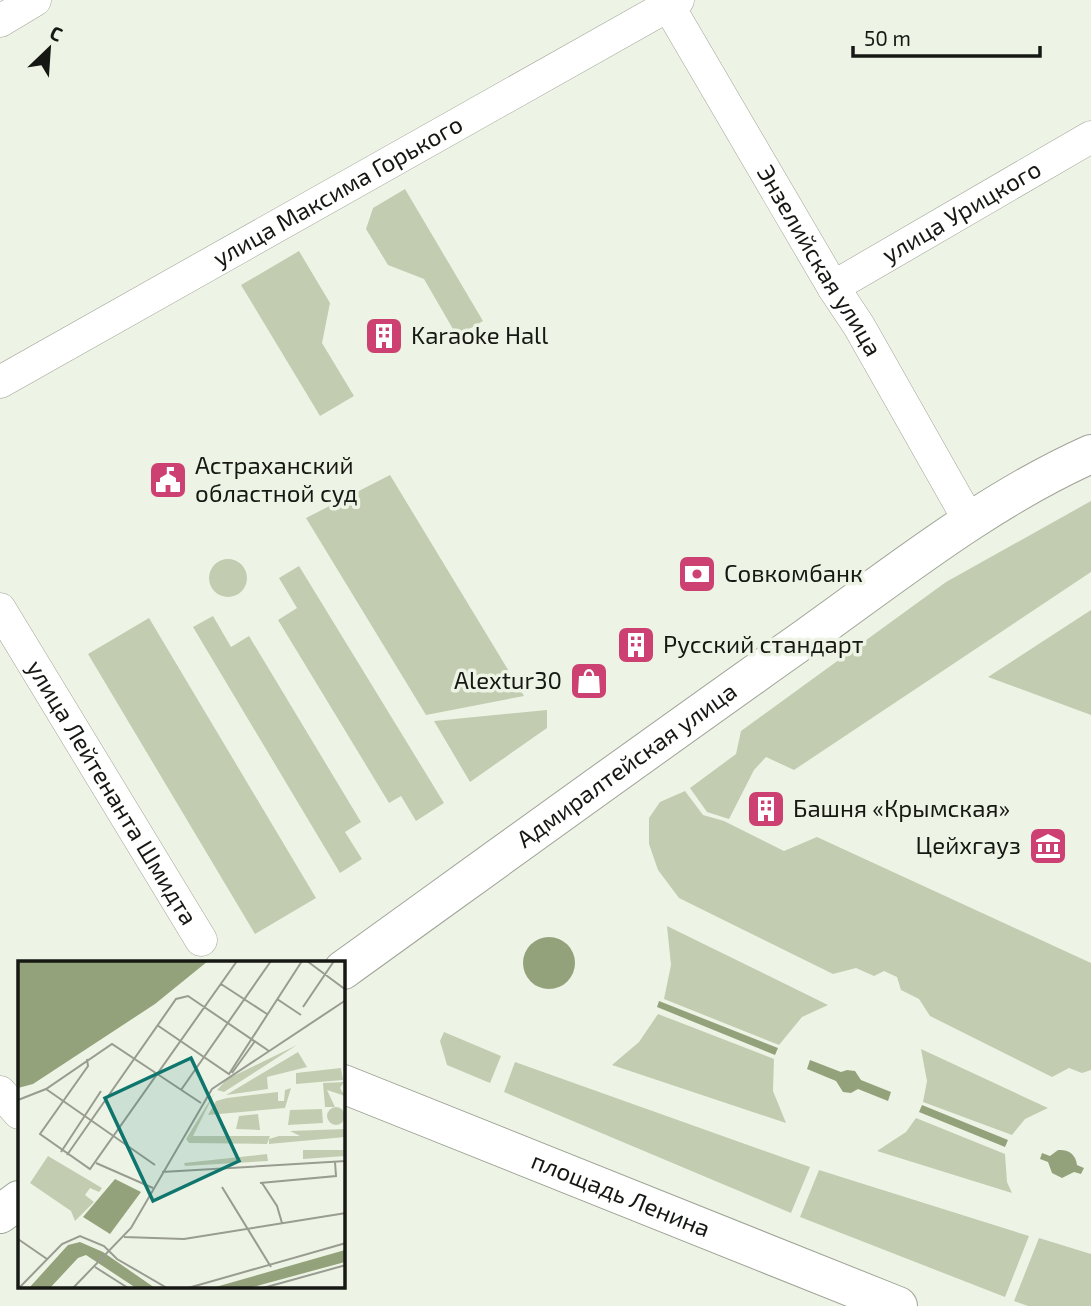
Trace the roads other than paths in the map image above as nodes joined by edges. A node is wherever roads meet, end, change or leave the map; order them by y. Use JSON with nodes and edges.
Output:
{"nodes":[{"id":1,"x":35,"y":0,"type":"edge"},
{"id":2,"x":670,"y":2,"type":"edge"},
{"id":3,"x":0,"y":21,"type":"edge"},
{"id":4,"x":1091,"y":137,"type":"edge"},
{"id":5,"x":833,"y":287,"type":"junction"},
{"id":6,"x":0,"y":382,"type":"edge"},
{"id":7,"x":1091,"y":454,"type":"edge"},
{"id":8,"x":970,"y":522,"type":"junction"},
{"id":9,"x":0,"y":609,"type":"edge"},
{"id":10,"x":201,"y":940,"type":"dead end"},
{"id":11,"x":345,"y":969,"type":"edge"},
{"id":12,"x":345,"y":1085,"type":"edge"},
{"id":13,"x":0,"y":1092,"type":"edge"},
{"id":14,"x":18,"y":1112,"type":"edge"},
{"id":15,"x":18,"y":1201,"type":"edge"},
{"id":16,"x":0,"y":1214,"type":"edge"},
{"id":17,"x":898,"y":1306,"type":"edge"}],
"edges":[{"from":1,"to":3,"type":"street"},
{"from":2,"to":5,"type":"street","name":"Энзелийская улица"},
{"from":2,"to":6,"type":"street","name":"улица Максима Горького"},
{"from":4,"to":5,"type":"street","name":"улица Урицкого"},
{"from":5,"to":8,"type":"street","name":"Энзелийская улица"},
{"from":7,"to":8,"type":"main road","name":"Адмиралтейская улица"},
{"from":8,"to":11,"type":"main road","name":"Адмиралтейская улица"},
{"from":9,"to":10,"type":"street","name":"улица Лейтенанта Шмидта"},
{"from":12,"to":17,"type":"main road","name":"площадь Ленина"},
{"from":13,"to":14,"type":"street"},
{"from":15,"to":16,"type":"main road"}]}
